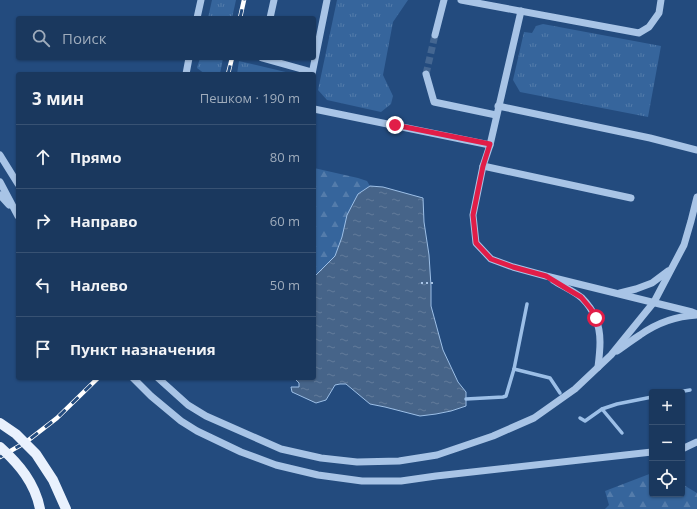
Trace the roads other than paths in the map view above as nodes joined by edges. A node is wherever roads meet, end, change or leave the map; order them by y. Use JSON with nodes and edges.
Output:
{"nodes":[{"id":1,"x":200,"y":0,"type":"edge"},
{"id":2,"x":274,"y":0,"type":"edge"},
{"id":3,"x":327,"y":0,"type":"edge"},
{"id":4,"x":444,"y":0,"type":"edge"},
{"id":5,"x":461,"y":0,"type":"edge"},
{"id":6,"x":661,"y":0,"type":"edge"},
{"id":7,"x":521,"y":11,"type":"junction"},
{"id":8,"x":197,"y":16,"type":"edge"},
{"id":9,"x":270,"y":16,"type":"edge"},
{"id":10,"x":435,"y":35,"type":"tunnel mouth"},
{"id":11,"x":316,"y":54,"type":"edge"},
{"id":12,"x":189,"y":60,"type":"edge"},
{"id":13,"x":269,"y":60,"type":"edge"},
{"id":14,"x":315,"y":60,"type":"edge"},
{"id":15,"x":186,"y":72,"type":"edge"},
{"id":16,"x":309,"y":72,"type":"edge"},
{"id":17,"x":312,"y":72,"type":"edge"},
{"id":18,"x":426,"y":74,"type":"tunnel mouth"},
{"id":19,"x":498,"y":106,"type":"junction"},
{"id":20,"x":316,"y":109,"type":"edge"},
{"id":21,"x":496,"y":115,"type":"junction"},
{"id":22,"x":490,"y":144,"type":"junction"},
{"id":23,"x":697,"y":150,"type":"edge"},
{"id":24,"x":0,"y":155,"type":"edge"},
{"id":25,"x":483,"y":166,"type":"junction"},
{"id":26,"x":16,"y":181,"type":"edge"},
{"id":27,"x":0,"y":182,"type":"edge"},
{"id":28,"x":0,"y":195,"type":"edge"},
{"id":29,"x":697,"y":197,"type":"edge"},
{"id":30,"x":631,"y":198,"type":"dead end"},
{"id":31,"x":16,"y":212,"type":"edge"},
{"id":32,"x":16,"y":214,"type":"edge"},
{"id":33,"x":670,"y":270,"type":"junction"},
{"id":34,"x":546,"y":276,"type":"junction"},
{"id":35,"x":618,"y":294,"type":"junction"},
{"id":36,"x":654,"y":302,"type":"junction"},
{"id":37,"x":697,"y":315,"type":"edge"},
{"id":38,"x":611,"y":354,"type":"junction"},
{"id":39,"x":598,"y":367,"type":"junction"},
{"id":40,"x":135,"y":380,"type":"edge"},
{"id":41,"x":160,"y":380,"type":"edge"},
{"id":42,"x":0,"y":423,"type":"edge"},
{"id":43,"x":697,"y":442,"type":"edge"},
{"id":44,"x":0,"y":447,"type":"edge"},
{"id":45,"x":685,"y":448,"type":"edge"},
{"id":46,"x":697,"y":448,"type":"edge"},
{"id":47,"x":685,"y":449,"type":"edge"},
{"id":48,"x":649,"y":452,"type":"edge"},
{"id":49,"x":40,"y":509,"type":"edge"},
{"id":50,"x":66,"y":509,"type":"edge"}],
"edges":[{"from":1,"to":8,"type":"street"},
{"from":2,"to":9,"type":"street"},
{"from":3,"to":11,"type":"street"},
{"from":4,"to":10,"type":"street"},
{"from":5,"to":7,"type":"street"},
{"from":6,"to":7,"type":"street"},
{"from":7,"to":19,"type":"street"},
{"from":12,"to":15,"type":"street"},
{"from":13,"to":16,"type":"street"},
{"from":14,"to":17,"type":"street"},
{"from":18,"to":21,"type":"street"},
{"from":19,"to":21,"type":"street"},
{"from":19,"to":23,"type":"street"},
{"from":20,"to":22,"type":"street"},
{"from":21,"to":22,"type":"street"},
{"from":22,"to":25,"type":"street"},
{"from":24,"to":26,"type":"street"},
{"from":25,"to":30,"type":"street"},
{"from":25,"to":34,"type":"street"},
{"from":27,"to":31,"type":"street"},
{"from":28,"to":32,"type":"street"},
{"from":29,"to":33,"type":"street"},
{"from":33,"to":35,"type":"street"},
{"from":33,"to":36,"type":"street"},
{"from":34,"to":35,"type":"street"},
{"from":34,"to":39,"type":"street"},
{"from":35,"to":36,"type":"street"},
{"from":36,"to":37,"type":"street"},
{"from":36,"to":38,"type":"street"},
{"from":37,"to":38,"type":"street"},
{"from":38,"to":39,"type":"street"},
{"from":39,"to":41,"type":"street"},
{"from":40,"to":48,"type":"street"},
{"from":42,"to":50,"type":"main road","bridge":true},
{"from":43,"to":45,"type":"street"},
{"from":44,"to":49,"type":"main road","bridge":true},
{"from":46,"to":47,"type":"street"}]}
